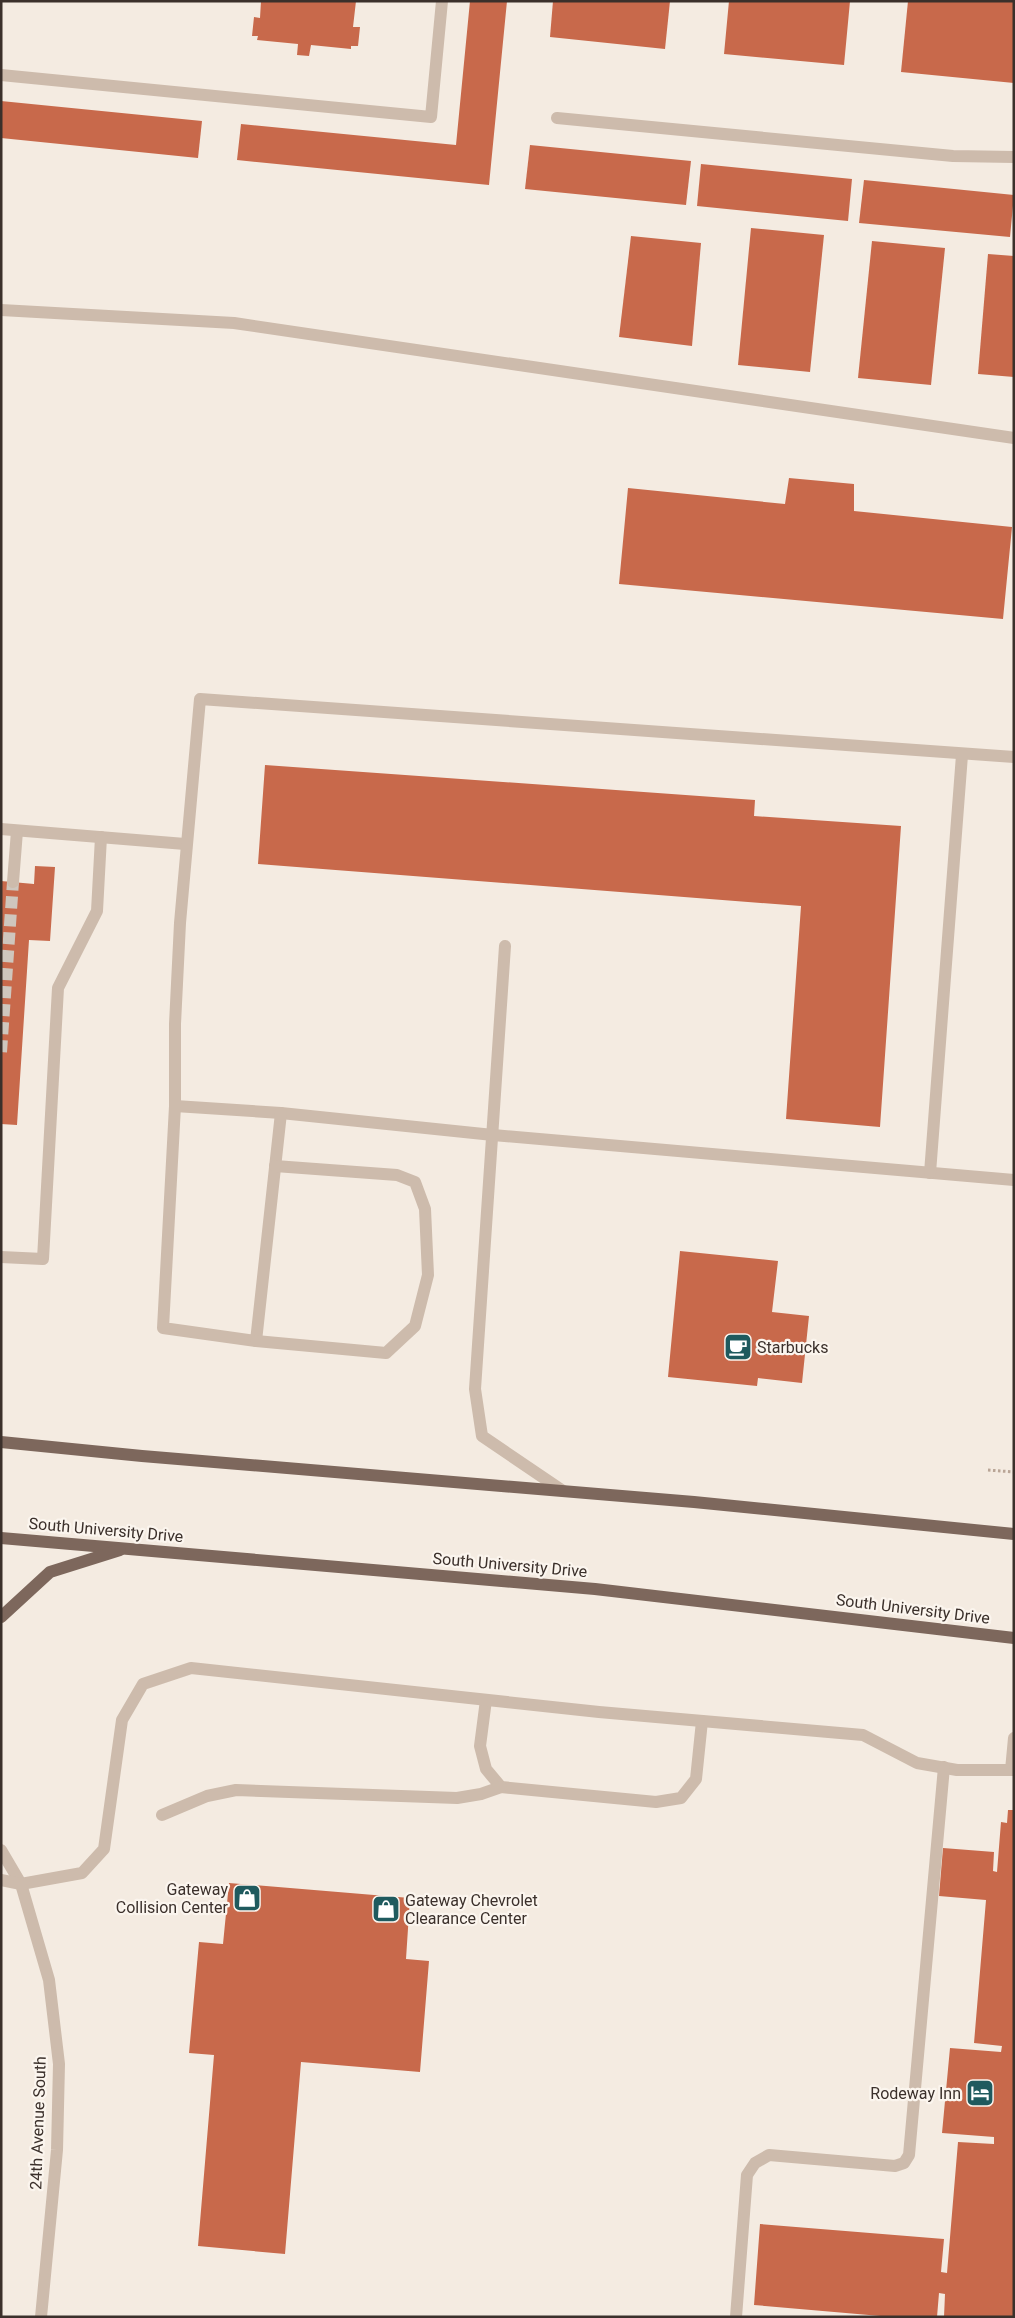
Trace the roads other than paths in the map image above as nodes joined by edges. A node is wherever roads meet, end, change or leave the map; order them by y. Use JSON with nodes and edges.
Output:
{"nodes":[{"id":1,"x":442,"y":1,"type":"edge"},
{"id":2,"x":1,"y":75,"type":"edge"},
{"id":3,"x":557,"y":118,"type":"dead end"},
{"id":4,"x":1014,"y":157,"type":"edge"},
{"id":5,"x":1,"y":310,"type":"edge"},
{"id":6,"x":1014,"y":438,"type":"edge"},
{"id":7,"x":962,"y":754,"type":"junction"},
{"id":8,"x":1014,"y":757,"type":"edge"},
{"id":9,"x":1,"y":829,"type":"edge"},
{"id":10,"x":17,"y":830,"type":"junction"},
{"id":11,"x":101,"y":837,"type":"junction"},
{"id":12,"x":185,"y":844,"type":"junction"},
{"id":13,"x":13,"y":882,"type":"tunnel mouth"},
{"id":14,"x":505,"y":946,"type":"dead end"},
{"id":15,"x":175,"y":1106,"type":"junction"},
{"id":16,"x":281,"y":1113,"type":"junction"},
{"id":17,"x":493,"y":1135,"type":"junction"},
{"id":18,"x":275,"y":1166,"type":"junction"},
{"id":19,"x":930,"y":1173,"type":"junction"},
{"id":20,"x":1014,"y":1180,"type":"edge"},
{"id":21,"x":1,"y":1257,"type":"edge"},
{"id":22,"x":256,"y":1342,"type":"junction"},
{"id":23,"x":1,"y":1442,"type":"edge"},
{"id":24,"x":563,"y":1491,"type":"junction"},
{"id":25,"x":1014,"y":1534,"type":"edge"},
{"id":26,"x":1,"y":1538,"type":"edge"},
{"id":27,"x":126,"y":1548,"type":"junction"},
{"id":28,"x":1,"y":1617,"type":"edge"},
{"id":29,"x":1014,"y":1638,"type":"edge"},
{"id":30,"x":486,"y":1700,"type":"junction"},
{"id":31,"x":702,"y":1721,"type":"junction"},
{"id":32,"x":1014,"y":1738,"type":"edge"},
{"id":33,"x":944,"y":1768,"type":"junction"},
{"id":34,"x":1012,"y":1770,"type":"edge"},
{"id":35,"x":501,"y":1787,"type":"junction"},
{"id":36,"x":162,"y":1815,"type":"dead end"},
{"id":37,"x":1,"y":1850,"type":"edge"},
{"id":38,"x":1,"y":1880,"type":"edge"},
{"id":39,"x":21,"y":1884,"type":"junction"},
{"id":40,"x":41,"y":2317,"type":"edge"},
{"id":41,"x":736,"y":2317,"type":"edge"}],
"edges":[{"from":1,"to":2,"type":"street"},
{"from":3,"to":4,"type":"street"},
{"from":5,"to":6,"type":"street"},
{"from":7,"to":8,"type":"street"},
{"from":7,"to":12,"type":"street"},
{"from":7,"to":19,"type":"street"},
{"from":9,"to":10,"type":"street"},
{"from":10,"to":11,"type":"street"},
{"from":10,"to":13,"type":"street"},
{"from":11,"to":12,"type":"street"},
{"from":11,"to":21,"type":"street"},
{"from":12,"to":15,"type":"street"},
{"from":14,"to":17,"type":"street"},
{"from":15,"to":16,"type":"street"},
{"from":15,"to":22,"type":"street"},
{"from":16,"to":17,"type":"street"},
{"from":16,"to":18,"type":"street"},
{"from":17,"to":19,"type":"street"},
{"from":17,"to":24,"type":"street"},
{"from":18,"to":22,"type":"street"},
{"from":18,"to":22,"type":"street"},
{"from":19,"to":20,"type":"street"},
{"from":23,"to":24,"type":"main road"},
{"from":24,"to":25,"type":"main road"},
{"from":26,"to":27,"type":"main road","name":"South University Drive"},
{"from":27,"to":28,"type":"main road"},
{"from":27,"to":29,"type":"main road","name":"South University Drive"},
{"from":30,"to":31,"type":"street"},
{"from":30,"to":35,"type":"street"},
{"from":30,"to":39,"type":"street"},
{"from":31,"to":33,"type":"street"},
{"from":31,"to":35,"type":"street"},
{"from":32,"to":34,"type":"street"},
{"from":33,"to":34,"type":"street"},
{"from":33,"to":41,"type":"street"},
{"from":35,"to":36,"type":"street"},
{"from":37,"to":39,"type":"street","name":"24th Avenue South"},
{"from":38,"to":39,"type":"street"},
{"from":39,"to":40,"type":"street","name":"24th Avenue South"}]}
